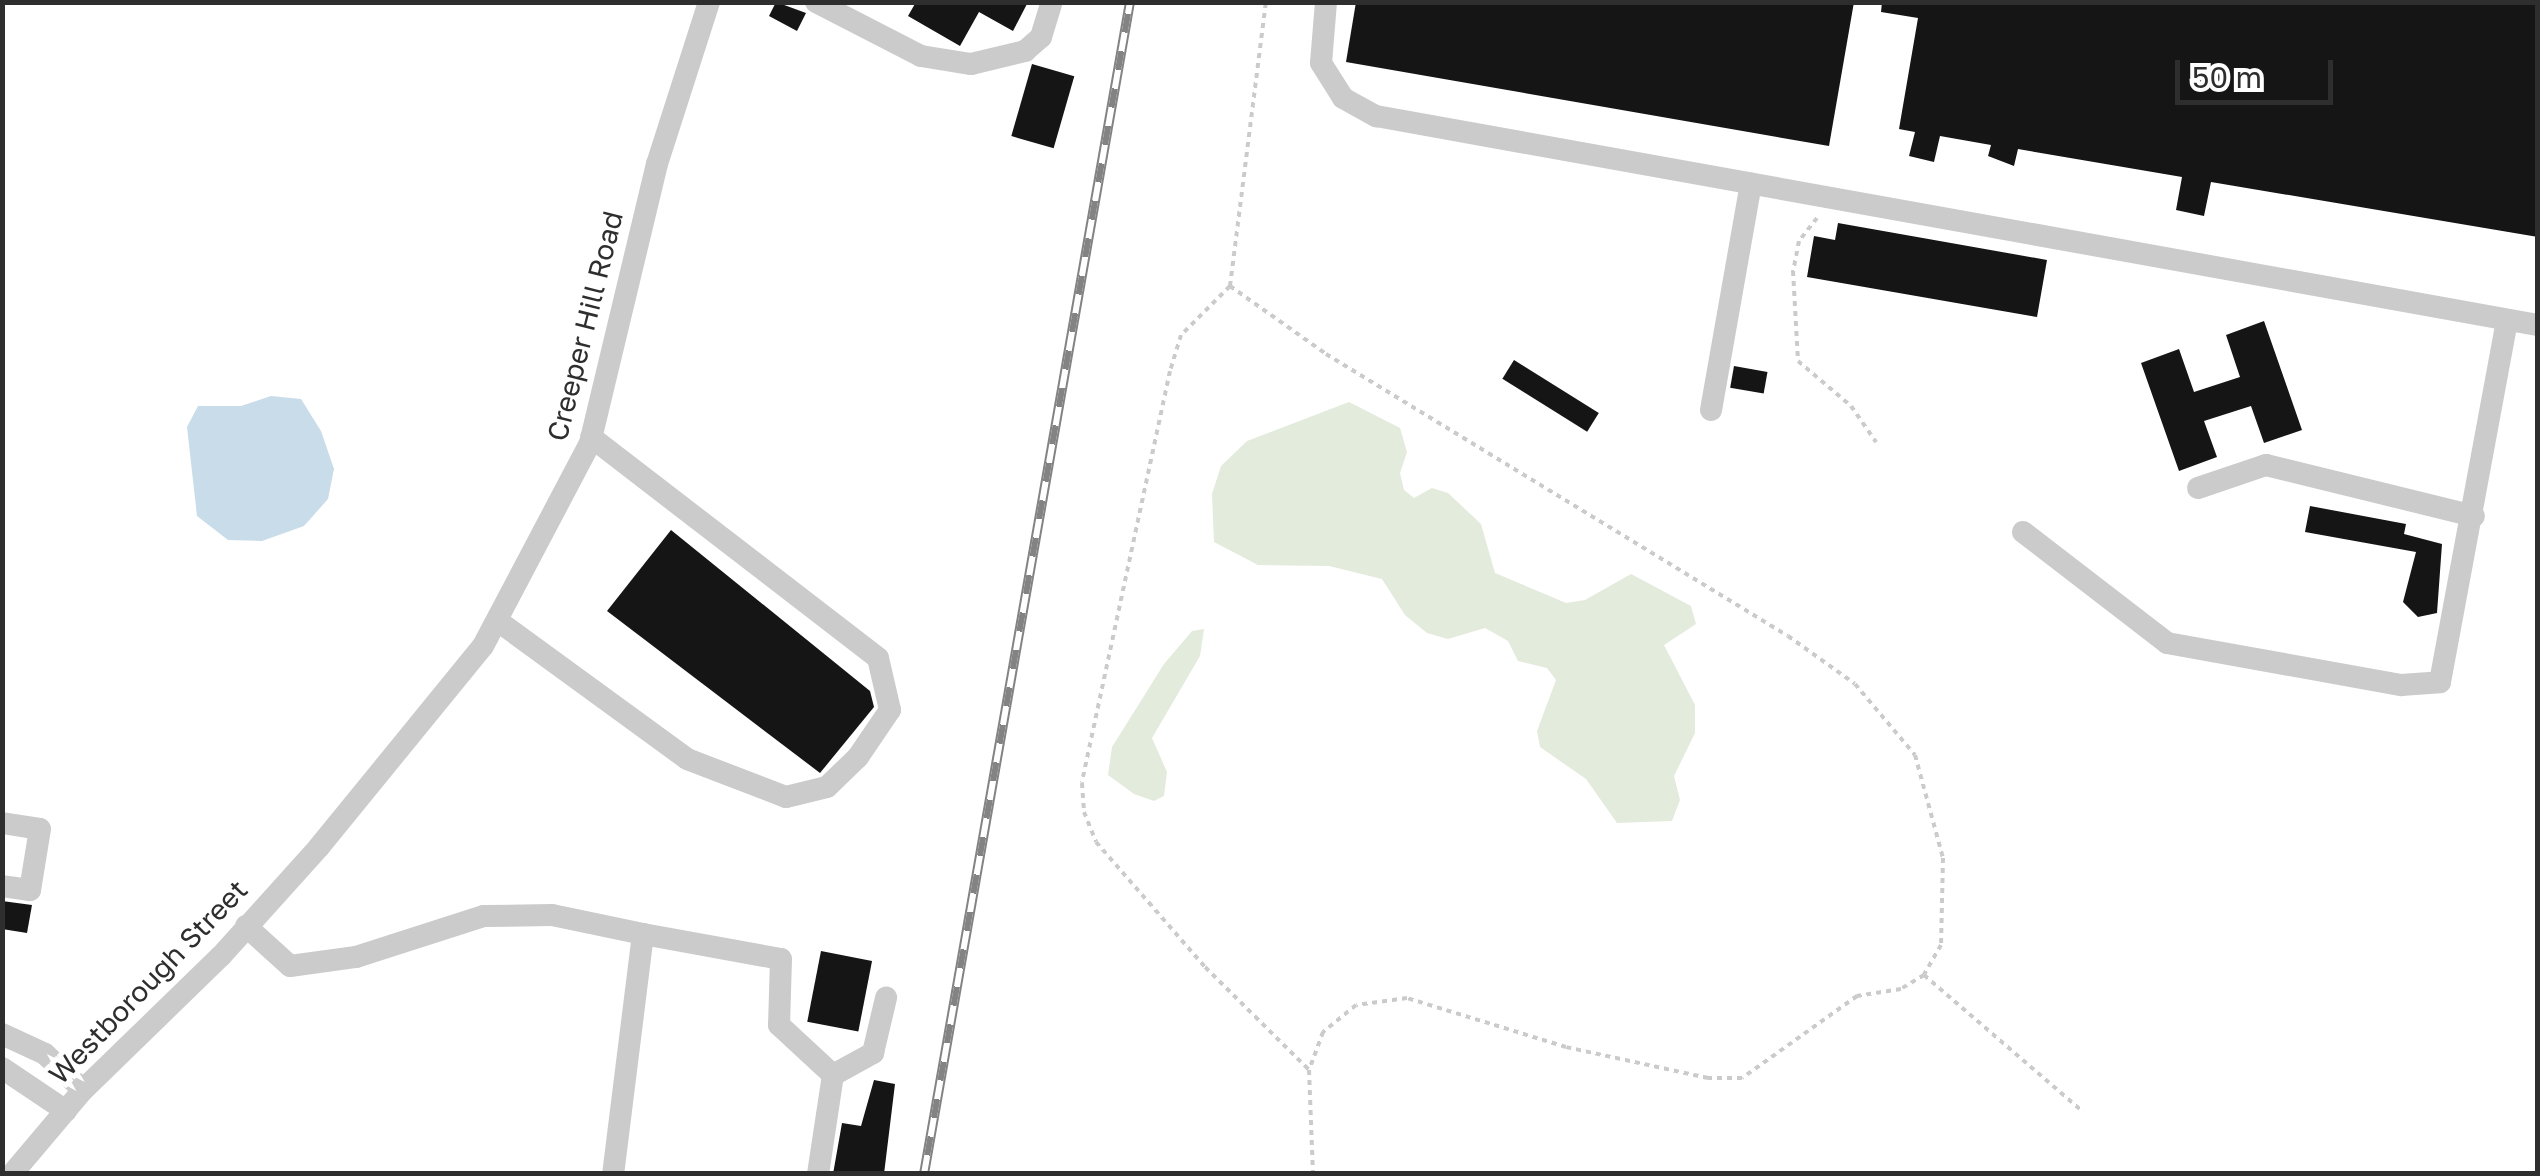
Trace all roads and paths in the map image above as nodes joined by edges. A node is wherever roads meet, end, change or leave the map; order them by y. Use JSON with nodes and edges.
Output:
{"nodes":[{"id":1,"x":710,"y":2,"type":"edge"},
{"id":2,"x":816,"y":2,"type":"edge"},
{"id":3,"x":1052,"y":2,"type":"edge"},
{"id":4,"x":1266,"y":2,"type":"edge"},
{"id":5,"x":1326,"y":2,"type":"edge"},
{"id":6,"x":1752,"y":183,"type":"junction"},
{"id":7,"x":1839,"y":199,"type":"junction"},
{"id":8,"x":1230,"y":286,"type":"junction"},
{"id":9,"x":2507,"y":320,"type":"junction"},
{"id":10,"x":2538,"y":325,"type":"edge"},
{"id":11,"x":1711,"y":410,"type":"dead end"},
{"id":12,"x":591,"y":437,"type":"junction"},
{"id":13,"x":1876,"y":442,"type":"dead end"},
{"id":14,"x":2198,"y":488,"type":"dead end"},
{"id":15,"x":2474,"y":516,"type":"junction"},
{"id":16,"x":2023,"y":532,"type":"dead end"},
{"id":17,"x":498,"y":621,"type":"junction"},
{"id":18,"x":2,"y":822,"type":"edge"},
{"id":19,"x":330,"y":834,"type":"joint"},
{"id":20,"x":2,"y":886,"type":"edge"},
{"id":21,"x":246,"y":926,"type":"junction"},
{"id":22,"x":644,"y":934,"type":"junction"},
{"id":23,"x":1924,"y":974,"type":"junction"},
{"id":24,"x":886,"y":998,"type":"dead end"},
{"id":25,"x":2,"y":1034,"type":"edge"},
{"id":26,"x":2,"y":1068,"type":"edge"},
{"id":27,"x":1309,"y":1070,"type":"junction"},
{"id":28,"x":833,"y":1075,"type":"junction"},
{"id":29,"x":84,"y":1090,"type":"junction"},
{"id":30,"x":66,"y":1111,"type":"junction"},
{"id":31,"x":2083,"y":1112,"type":"dead end"},
{"id":32,"x":12,"y":1174,"type":"edge"},
{"id":33,"x":613,"y":1174,"type":"edge"},
{"id":34,"x":818,"y":1174,"type":"edge"},
{"id":35,"x":1313,"y":1174,"type":"edge"}],
"edges":[{"from":1,"to":12,"type":"street","name":"Creeper Hill Road"},
{"from":2,"to":3,"type":"street"},
{"from":4,"to":8,"type":"path"},
{"from":5,"to":6,"type":"street"},
{"from":6,"to":7,"type":"street"},
{"from":6,"to":11,"type":"street"},
{"from":7,"to":9,"type":"street"},
{"from":7,"to":13,"type":"path"},
{"from":8,"to":23,"type":"path"},
{"from":8,"to":27,"type":"path"},
{"from":9,"to":10,"type":"street"},
{"from":9,"to":15,"type":"street"},
{"from":12,"to":17,"type":"street","name":"Creeper Hill Road"},
{"from":12,"to":17,"type":"street"},
{"from":14,"to":15,"type":"street"},
{"from":15,"to":16,"type":"street"},
{"from":17,"to":19,"type":"street","name":"Creeper Hill Road"},
{"from":18,"to":20,"type":"street"},
{"from":19,"to":21,"type":"street","name":"Westborough Street"},
{"from":21,"to":22,"type":"street"},
{"from":21,"to":29,"type":"street","name":"Westborough Street"},
{"from":22,"to":28,"type":"street"},
{"from":22,"to":33,"type":"street"},
{"from":23,"to":27,"type":"path"},
{"from":23,"to":31,"type":"path"},
{"from":24,"to":28,"type":"street"},
{"from":25,"to":29,"type":"street"},
{"from":26,"to":30,"type":"street"},
{"from":27,"to":35,"type":"path"},
{"from":28,"to":34,"type":"street"},
{"from":29,"to":30,"type":"street","name":"Westborough Street"},
{"from":30,"to":32,"type":"street","name":"Westborough Street"}]}
